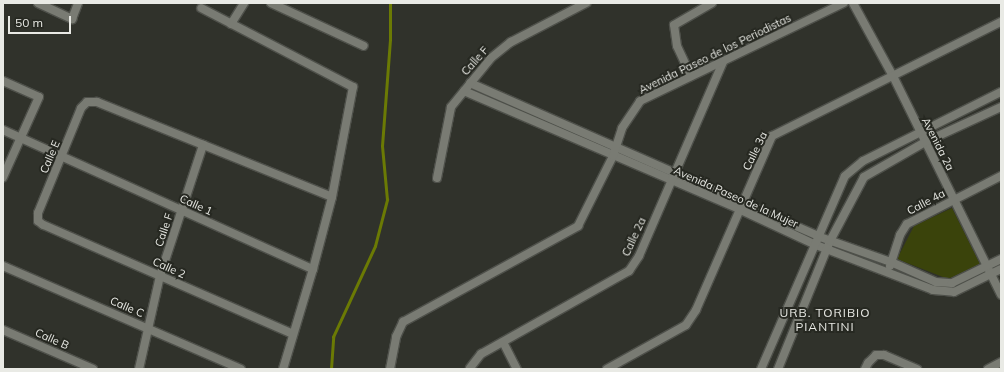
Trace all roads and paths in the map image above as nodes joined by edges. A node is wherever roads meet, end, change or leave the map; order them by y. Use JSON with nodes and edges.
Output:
{"nodes":[{"id":1,"x":38,"y":3,"type":"edge"},
{"id":2,"x":78,"y":3,"type":"edge"},
{"id":3,"x":244,"y":3,"type":"edge"},
{"id":4,"x":271,"y":3,"type":"edge"},
{"id":5,"x":586,"y":3,"type":"edge"},
{"id":6,"x":712,"y":3,"type":"edge"},
{"id":7,"x":844,"y":3,"type":"edge"},
{"id":8,"x":854,"y":3,"type":"edge"},
{"id":9,"x":201,"y":8,"type":"dead end"},
{"id":10,"x":1001,"y":22,"type":"edge"},
{"id":11,"x":231,"y":24,"type":"junction"},
{"id":12,"x":364,"y":46,"type":"dead end"},
{"id":13,"x":723,"y":62,"type":"junction"},
{"id":14,"x":691,"y":76,"type":"junction"},
{"id":15,"x":893,"y":76,"type":"junction"},
{"id":16,"x":3,"y":81,"type":"edge"},
{"id":17,"x":470,"y":83,"type":"junction"},
{"id":18,"x":464,"y":91,"type":"junction"},
{"id":19,"x":1001,"y":92,"type":"edge"},
{"id":20,"x":1001,"y":107,"type":"edge"},
{"id":21,"x":3,"y":130,"type":"edge"},
{"id":22,"x":919,"y":132,"type":"junction"},
{"id":23,"x":21,"y":138,"type":"junction"},
{"id":24,"x":925,"y":142,"type":"junction"},
{"id":25,"x":203,"y":145,"type":"junction"},
{"id":26,"x":616,"y":146,"type":"junction"},
{"id":27,"x":613,"y":156,"type":"junction"},
{"id":28,"x":62,"y":157,"type":"junction"},
{"id":29,"x":674,"y":171,"type":"junction"},
{"id":30,"x":1001,"y":176,"type":"edge"},
{"id":31,"x":3,"y":177,"type":"edge"},
{"id":32,"x":436,"y":178,"type":"dead end"},
{"id":33,"x":671,"y":180,"type":"junction"},
{"id":34,"x":332,"y":197,"type":"junction"},
{"id":35,"x":954,"y":199,"type":"junction"},
{"id":36,"x":744,"y":201,"type":"junction"},
{"id":37,"x":741,"y":210,"type":"junction"},
{"id":38,"x":182,"y":211,"type":"junction"},
{"id":39,"x":38,"y":221,"type":"joint"},
{"id":40,"x":820,"y":237,"type":"junction"},
{"id":41,"x":830,"y":241,"type":"junction"},
{"id":42,"x":816,"y":245,"type":"junction"},
{"id":43,"x":826,"y":249,"type":"junction"},
{"id":44,"x":1001,"y":259,"type":"edge"},
{"id":45,"x":891,"y":262,"type":"junction"},
{"id":46,"x":3,"y":266,"type":"edge"},
{"id":47,"x":313,"y":269,"type":"junction"},
{"id":48,"x":1001,"y":269,"type":"edge"},
{"id":49,"x":989,"y":270,"type":"junction"},
{"id":50,"x":887,"y":272,"type":"junction"},
{"id":51,"x":160,"y":276,"type":"junction"},
{"id":52,"x":1001,"y":295,"type":"edge"},
{"id":53,"x":148,"y":328,"type":"junction"},
{"id":54,"x":3,"y":330,"type":"edge"},
{"id":55,"x":293,"y":334,"type":"junction"},
{"id":56,"x":503,"y":342,"type":"junction"},
{"id":57,"x":1001,"y":362,"type":"edge"},
{"id":58,"x":470,"y":368,"type":"edge"},
{"id":59,"x":93,"y":369,"type":"edge"},
{"id":60,"x":139,"y":369,"type":"edge"},
{"id":61,"x":241,"y":369,"type":"edge"},
{"id":62,"x":284,"y":369,"type":"edge"},
{"id":63,"x":390,"y":369,"type":"edge"},
{"id":64,"x":517,"y":369,"type":"edge"},
{"id":65,"x":607,"y":369,"type":"edge"},
{"id":66,"x":761,"y":369,"type":"edge"},
{"id":67,"x":778,"y":369,"type":"edge"},
{"id":68,"x":865,"y":369,"type":"edge"},
{"id":69,"x":917,"y":369,"type":"edge"},
{"id":70,"x":988,"y":369,"type":"edge"}],
"edges":[{"from":1,"to":2,"type":"street"},
{"from":3,"to":11,"type":"street"},
{"from":4,"to":12,"type":"street"},
{"from":5,"to":17,"type":"street","name":"Calle F"},
{"from":6,"to":14,"type":"street"},
{"from":7,"to":13,"type":"street","name":"Avenida Paseo de los Periodistas"},
{"from":8,"to":15,"type":"street","name":"Avenida 2a"},
{"from":9,"to":11,"type":"street"},
{"from":10,"to":15,"type":"street","name":"Calle 3a"},
{"from":11,"to":34,"type":"street"},
{"from":13,"to":14,"type":"street","name":"Avenida Paseo de los Periodistas"},
{"from":13,"to":29,"type":"street","name":"Calle 2a"},
{"from":14,"to":26,"type":"street","name":"Avenida Paseo de los Periodistas"},
{"from":15,"to":22,"type":"street","name":"Avenida 2a"},
{"from":15,"to":36,"type":"street","name":"Calle 3a"},
{"from":16,"to":23,"type":"street"},
{"from":17,"to":18,"type":"street","name":"Calle F"},
{"from":17,"to":26,"type":"street","name":"Avenida Paseo de la Mujer"},
{"from":18,"to":27,"type":"street","name":"Avenida Paseo de la Mujer"},
{"from":18,"to":32,"type":"street","name":"Calle F"},
{"from":19,"to":22,"type":"street"},
{"from":20,"to":24,"type":"street"},
{"from":21,"to":23,"type":"street","name":"Calle 1"},
{"from":22,"to":24,"type":"street","name":"Avenida 2a"},
{"from":22,"to":40,"type":"street"},
{"from":23,"to":28,"type":"street","name":"Calle 1"},
{"from":23,"to":31,"type":"street"},
{"from":24,"to":35,"type":"street","name":"Avenida 2a"},
{"from":24,"to":41,"type":"street"},
{"from":25,"to":28,"type":"street","name":"Calle E"},
{"from":25,"to":34,"type":"street"},
{"from":25,"to":38,"type":"street","name":"Calle F"},
{"from":26,"to":27,"type":"street","name":"Avenida Paseo de los Periodistas"},
{"from":26,"to":29,"type":"street","name":"Avenida Paseo de la Mujer"},
{"from":27,"to":33,"type":"street","name":"Avenida Paseo de la Mujer"},
{"from":27,"to":63,"type":"street","name":"Avenida Paseo de los Periodistas"},
{"from":28,"to":38,"type":"street","name":"Calle 1"},
{"from":28,"to":39,"type":"street","name":"Calle E"},
{"from":29,"to":33,"type":"street","name":"Calle 2a"},
{"from":29,"to":36,"type":"street","name":"Avenida Paseo de la Mujer"},
{"from":30,"to":35,"type":"street","name":"Calle 4a"},
{"from":33,"to":37,"type":"street","name":"Avenida Paseo de la Mujer"},
{"from":33,"to":56,"type":"street","name":"Calle 2a"},
{"from":34,"to":47,"type":"street"},
{"from":35,"to":45,"type":"street","name":"Calle 4a"},
{"from":35,"to":49,"type":"street","name":"Avenida 2a"},
{"from":36,"to":37,"type":"street","name":"Calle 3a"},
{"from":36,"to":40,"type":"street","name":"Avenida Paseo de la Mujer"},
{"from":37,"to":42,"type":"street","name":"Avenida Paseo de la Mujer"},
{"from":37,"to":65,"type":"street","name":"Calle 3a"},
{"from":38,"to":47,"type":"street","name":"Calle 1"},
{"from":38,"to":51,"type":"street","name":"Calle F"},
{"from":39,"to":51,"type":"street","name":"Calle 2"},
{"from":40,"to":41,"type":"street","name":"Avenida Paseo de la Mujer"},
{"from":40,"to":42,"type":"street"},
{"from":41,"to":43,"type":"street"},
{"from":41,"to":45,"type":"street","name":"Avenida Paseo de la Mujer"},
{"from":42,"to":43,"type":"street","name":"Avenida Paseo de la Mujer"},
{"from":42,"to":66,"type":"street"},
{"from":43,"to":50,"type":"street","name":"Avenida Paseo de la Mujer"},
{"from":43,"to":67,"type":"street"},
{"from":44,"to":49,"type":"street","name":"Avenida Paseo de la Mujer"},
{"from":45,"to":49,"type":"street","name":"Avenida Paseo de la Mujer"},
{"from":45,"to":50,"type":"street","name":"Calle 4a"},
{"from":46,"to":53,"type":"street","name":"Calle C"},
{"from":47,"to":55,"type":"street"},
{"from":48,"to":49,"type":"street","name":"Avenida Paseo de la Mujer"},
{"from":49,"to":50,"type":"street","name":"Avenida Paseo de la Mujer"},
{"from":49,"to":52,"type":"street","name":"Avenida 2a"},
{"from":51,"to":53,"type":"street","name":"Calle F"},
{"from":51,"to":55,"type":"street","name":"Calle 2"},
{"from":53,"to":60,"type":"street","name":"Calle F"},
{"from":53,"to":61,"type":"street","name":"Calle C"},
{"from":54,"to":59,"type":"street","name":"Calle B"},
{"from":55,"to":62,"type":"street"},
{"from":56,"to":58,"type":"street","name":"Calle 2a"},
{"from":56,"to":64,"type":"street"},
{"from":57,"to":70,"type":"street"},
{"from":68,"to":69,"type":"street"}]}
